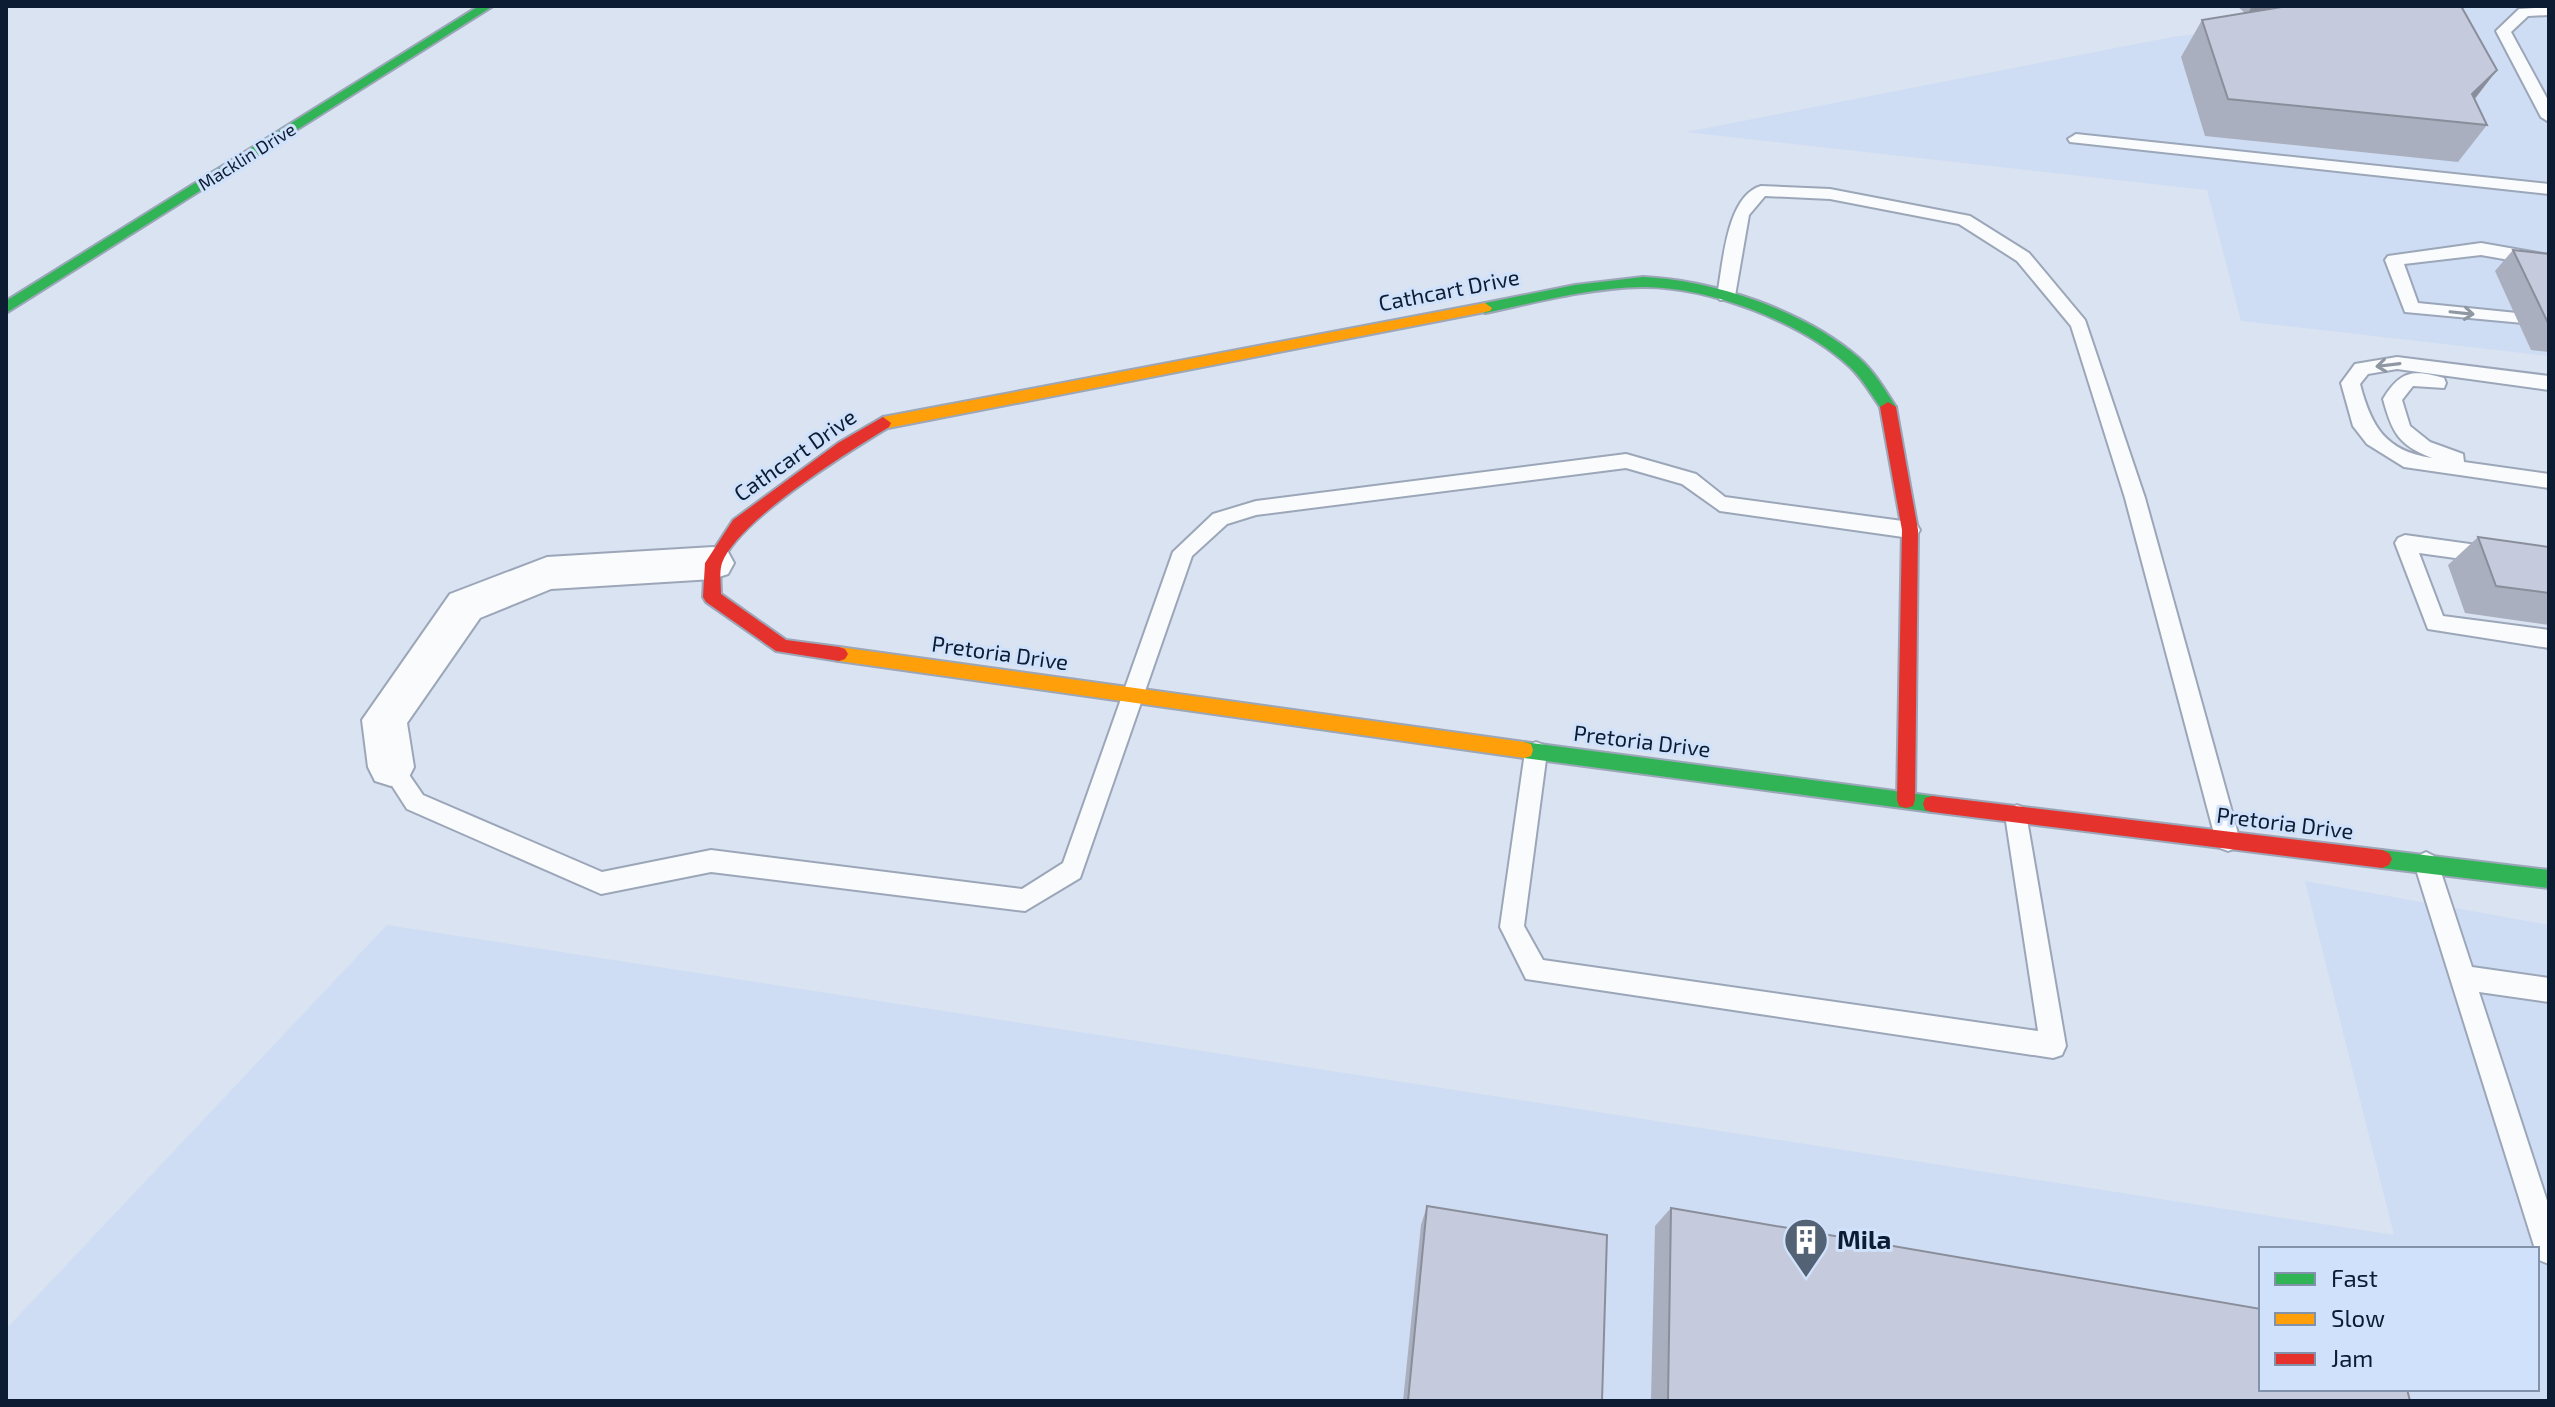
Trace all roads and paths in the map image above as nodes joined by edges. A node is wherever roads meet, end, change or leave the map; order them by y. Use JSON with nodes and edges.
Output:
{"nodes":[{"id":1,"x":487,"y":6,"type":"edge"},
{"id":2,"x":2549,"y":11,"type":"edge"},
{"id":3,"x":2549,"y":117,"type":"edge"},
{"id":4,"x":2076,"y":139,"type":"dead end"},
{"id":5,"x":2549,"y":189,"type":"edge"},
{"id":6,"x":2549,"y":261,"type":"edge"},
{"id":7,"x":1726,"y":296,"type":"junction"},
{"id":8,"x":6,"y":308,"type":"edge"},
{"id":9,"x":2517,"y":319,"type":"dead end"},
{"id":10,"x":2549,"y":383,"type":"edge"},
{"id":11,"x":2549,"y":398,"type":"edge"},
{"id":12,"x":2549,"y":471,"type":"edge"},
{"id":13,"x":2549,"y":481,"type":"edge"},
{"id":14,"x":1910,"y":530,"type":"junction"},
{"id":15,"x":713,"y":563,"type":"junction"},
{"id":16,"x":2549,"y":563,"type":"edge"},
{"id":17,"x":2549,"y":639,"type":"edge"},
{"id":18,"x":1132,"y":696,"type":"junction"},
{"id":19,"x":1536,"y":752,"type":"junction"},
{"id":20,"x":391,"y":767,"type":"joint"},
{"id":21,"x":1906,"y":800,"type":"junction"},
{"id":22,"x":2017,"y":815,"type":"junction"},
{"id":23,"x":2228,"y":841,"type":"junction"},
{"id":24,"x":2426,"y":863,"type":"junction"},
{"id":25,"x":2549,"y":879,"type":"edge"},
{"id":26,"x":2464,"y":978,"type":"junction"},
{"id":27,"x":2549,"y":990,"type":"edge"},
{"id":28,"x":2549,"y":1250,"type":"edge"}],
"edges":[{"from":1,"to":8,"type":"street","name":"Macklin Drive"},
{"from":2,"to":3,"type":"lane"},
{"from":4,"to":5,"type":"lane"},
{"from":6,"to":9,"type":"lane","one_way":true},
{"from":7,"to":14,"type":"street","name":"Cathcart Drive"},
{"from":7,"to":15,"type":"street","name":"Cathcart Drive"},
{"from":7,"to":23,"type":"lane"},
{"from":10,"to":13,"type":"lane","one_way":true},
{"from":11,"to":12,"type":"lane"},
{"from":14,"to":18,"type":"lane"},
{"from":14,"to":21,"type":"street","name":"Cathcart Drive"},
{"from":15,"to":18,"type":"street","name":"Pretoria Drive"},
{"from":15,"to":20,"type":"street"},
{"from":16,"to":17,"type":"lane"},
{"from":18,"to":19,"type":"street","name":"Pretoria Drive"},
{"from":18,"to":20,"type":"lane"},
{"from":19,"to":21,"type":"street","name":"Pretoria Drive"},
{"from":19,"to":22,"type":"lane"},
{"from":21,"to":22,"type":"street","name":"Pretoria Drive"},
{"from":22,"to":23,"type":"street","name":"Pretoria Drive"},
{"from":23,"to":24,"type":"street","name":"Pretoria Drive"},
{"from":24,"to":25,"type":"street","name":"Pretoria Drive"},
{"from":24,"to":26,"type":"lane"},
{"from":26,"to":27,"type":"lane"},
{"from":26,"to":28,"type":"lane"}]}
